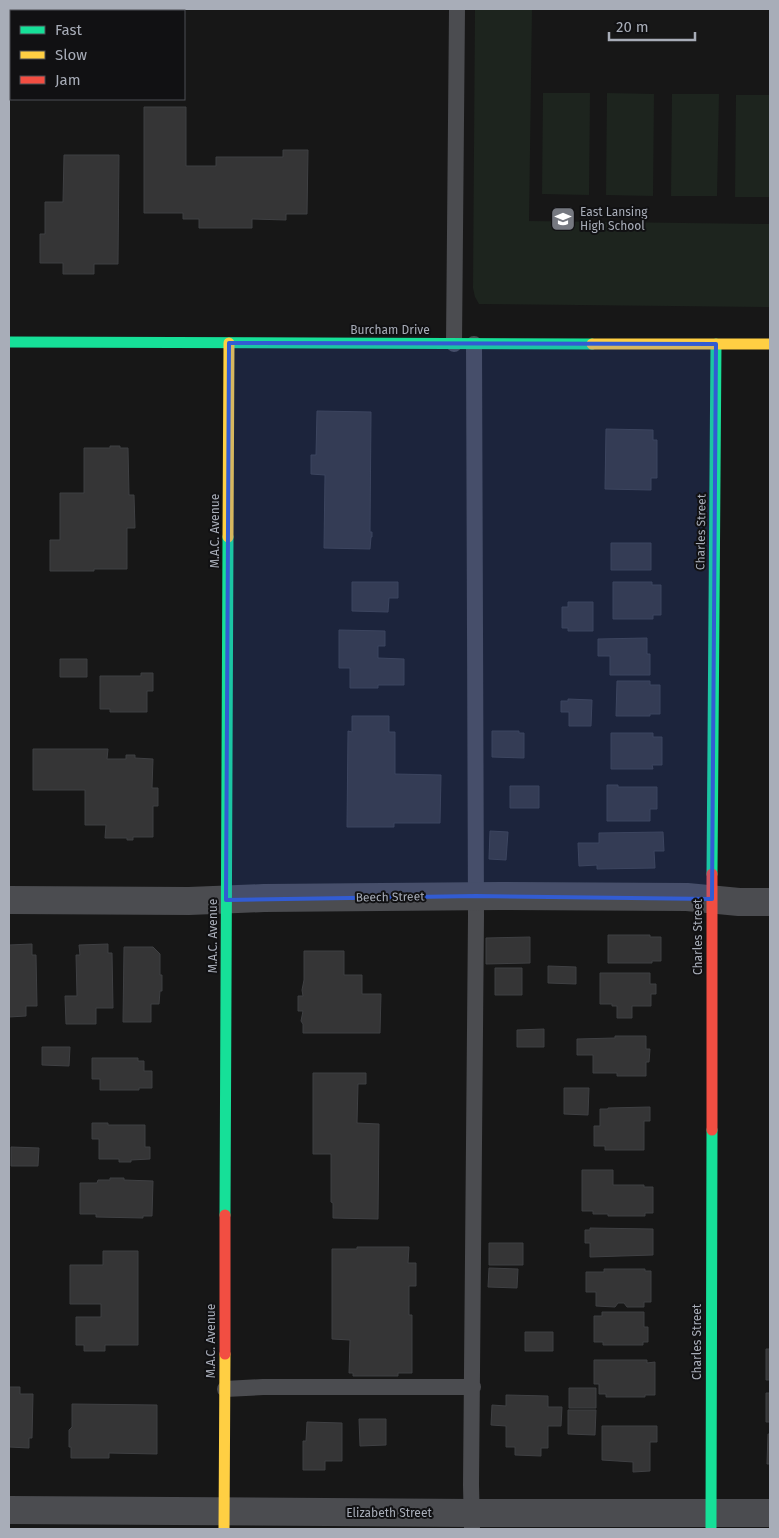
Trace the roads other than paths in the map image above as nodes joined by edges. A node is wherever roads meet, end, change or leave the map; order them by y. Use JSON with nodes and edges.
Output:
{"nodes":[{"id":1,"x":457,"y":9,"type":"edge"},
{"id":2,"x":9,"y":342,"type":"edge"},
{"id":3,"x":229,"y":343,"type":"junction"},
{"id":4,"x":454,"y":344,"type":"junction"},
{"id":5,"x":474,"y":344,"type":"junction"},
{"id":6,"x":716,"y":344,"type":"junction"},
{"id":7,"x":770,"y":344,"type":"edge"},
{"id":8,"x":476,"y":896,"type":"junction"},
{"id":9,"x":712,"y":899,"type":"junction"},
{"id":10,"x":9,"y":900,"type":"edge"},
{"id":11,"x":226,"y":900,"type":"junction"},
{"id":12,"x":770,"y":902,"type":"edge"},
{"id":13,"x":473,"y":1387,"type":"junction"},
{"id":14,"x":225,"y":1389,"type":"junction"},
{"id":15,"x":9,"y":1510,"type":"edge"},
{"id":16,"x":770,"y":1513,"type":"edge"},
{"id":17,"x":224,"y":1521,"type":"edge"},
{"id":18,"x":472,"y":1521,"type":"edge"},
{"id":19,"x":711,"y":1521,"type":"edge"}],
"edges":[{"from":1,"to":4,"type":"lane"},
{"from":2,"to":3,"type":"street","name":"Burcham Drive"},
{"from":3,"to":4,"type":"street","name":"Burcham Drive"},
{"from":3,"to":11,"type":"street","name":"M.A.C. Avenue"},
{"from":4,"to":5,"type":"street","name":"Burcham Drive"},
{"from":5,"to":6,"type":"street","name":"Burcham Drive"},
{"from":5,"to":8,"type":"lane"},
{"from":6,"to":7,"type":"street","name":"Burcham Drive"},
{"from":6,"to":9,"type":"street","name":"Charles Street"},
{"from":8,"to":9,"type":"street","name":"Beech Street"},
{"from":8,"to":11,"type":"street","name":"Beech Street"},
{"from":8,"to":13,"type":"lane"},
{"from":9,"to":12,"type":"street","name":"Beech Street"},
{"from":9,"to":19,"type":"street","name":"Charles Street"},
{"from":10,"to":11,"type":"street","name":"Beech Street"},
{"from":11,"to":14,"type":"street","name":"M.A.C. Avenue"},
{"from":13,"to":14,"type":"lane"},
{"from":13,"to":18,"type":"lane"},
{"from":14,"to":17,"type":"street","name":"M.A.C. Avenue"},
{"from":15,"to":17,"type":"street","name":"Elizabeth Street"},
{"from":16,"to":19,"type":"street","name":"Elizabeth Street"},
{"from":17,"to":18,"type":"street","name":"Elizabeth Street"},
{"from":18,"to":19,"type":"street","name":"Elizabeth Street"}]}
